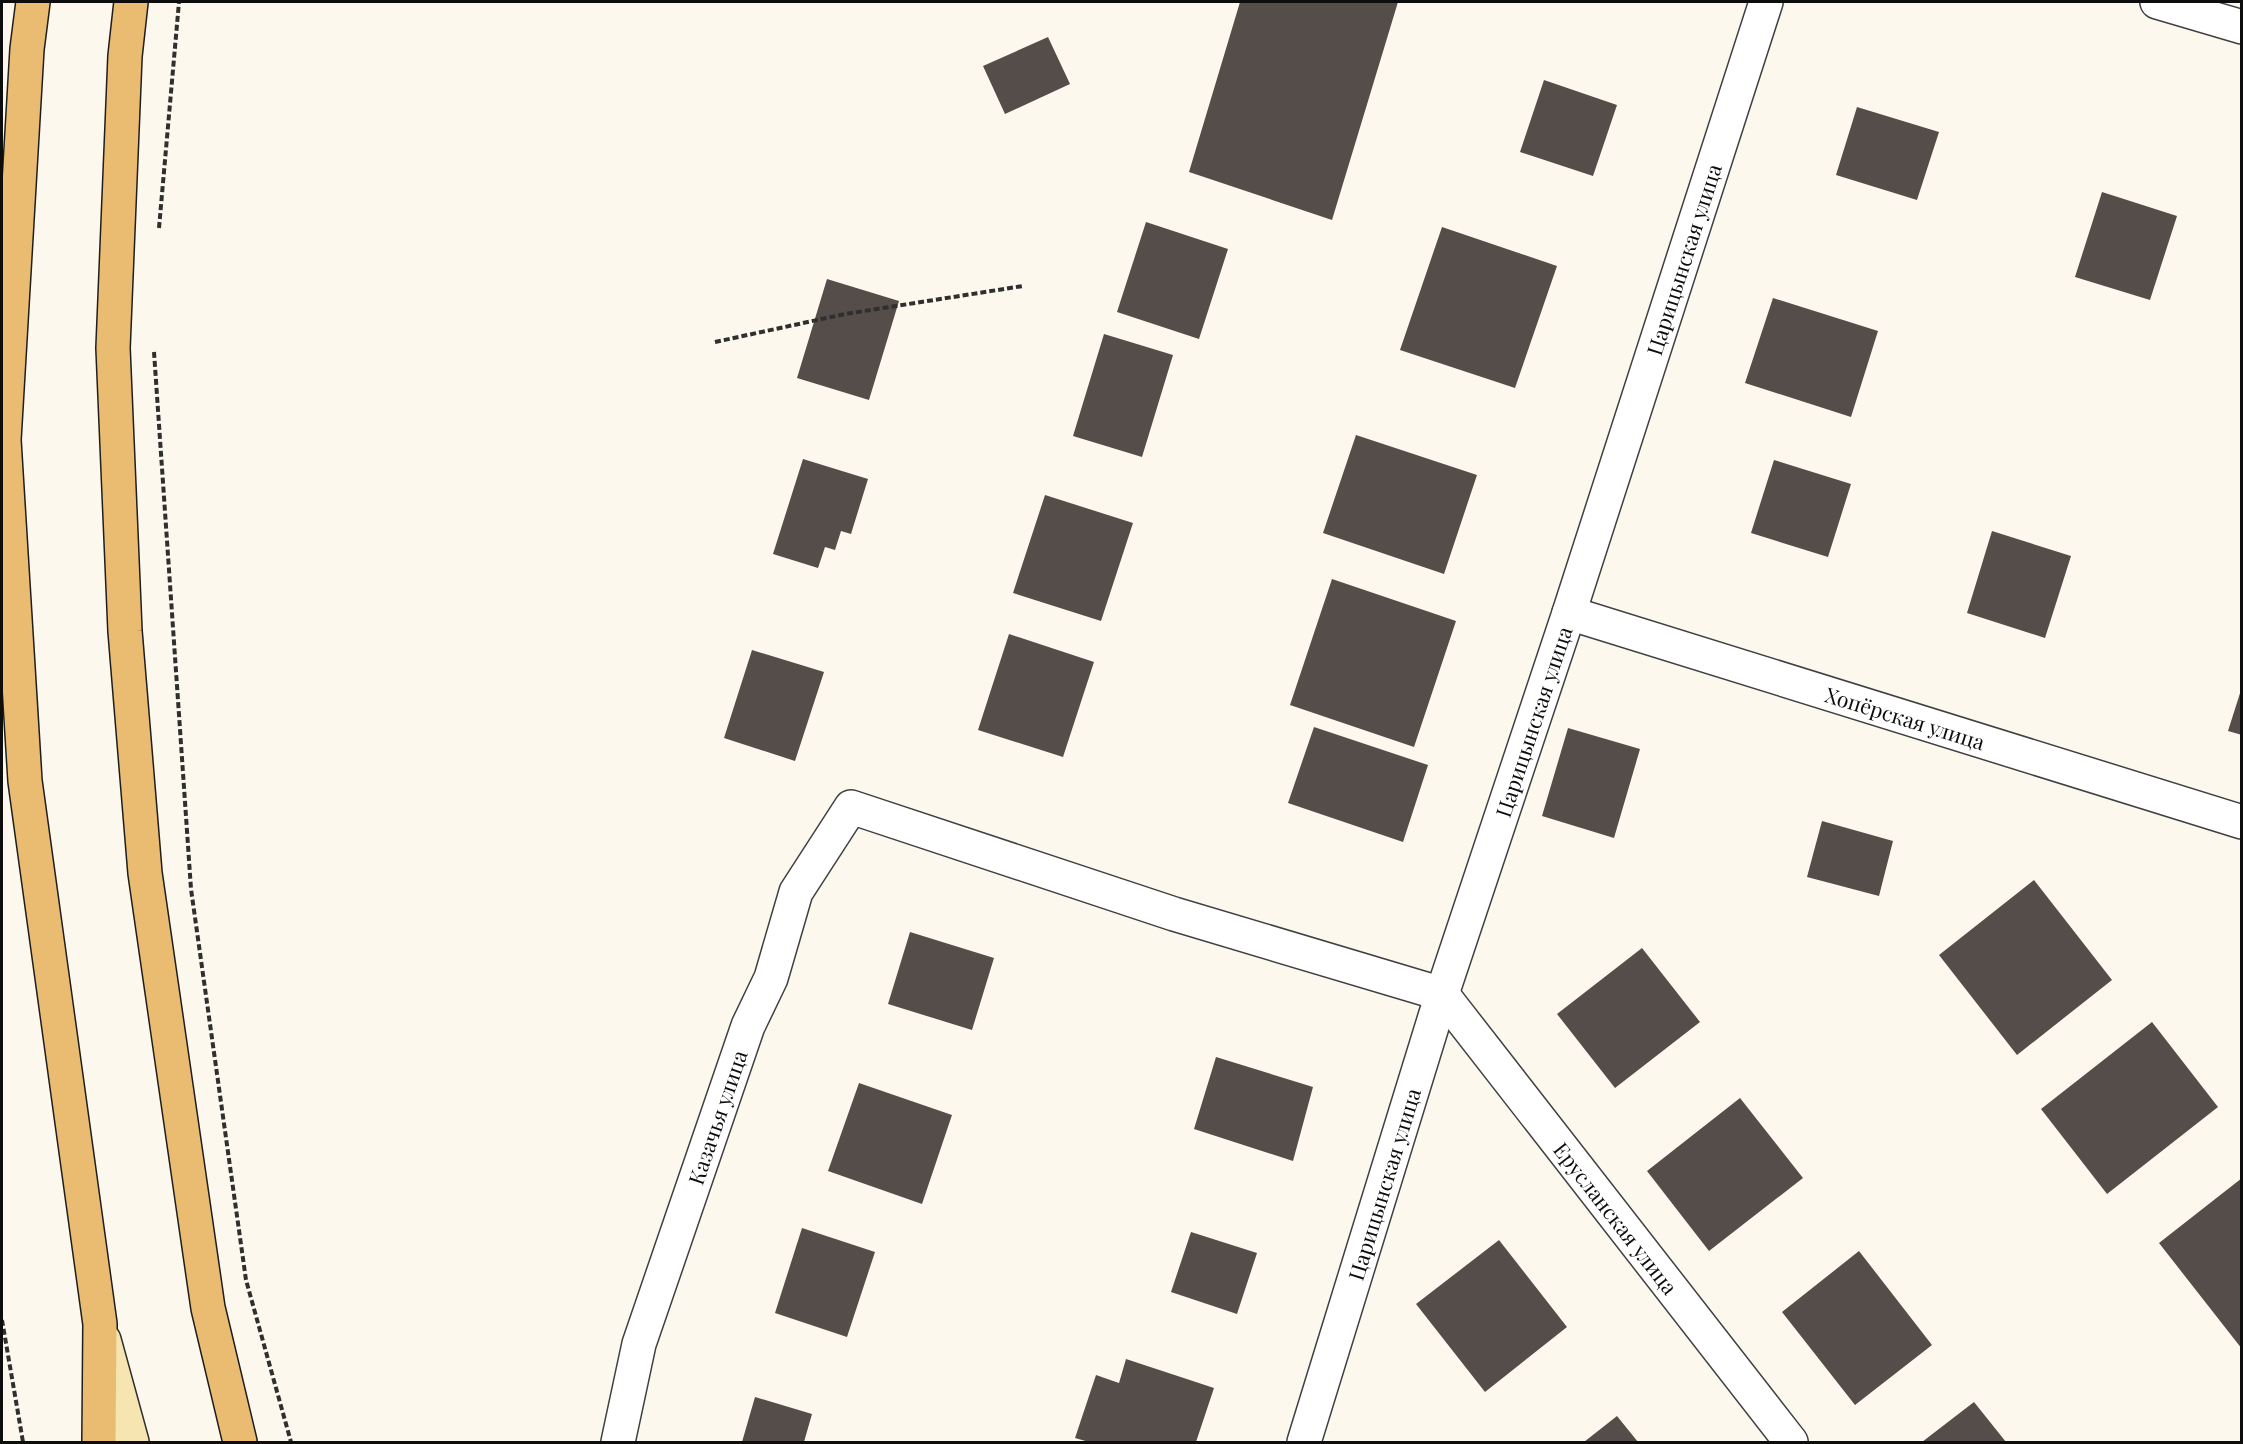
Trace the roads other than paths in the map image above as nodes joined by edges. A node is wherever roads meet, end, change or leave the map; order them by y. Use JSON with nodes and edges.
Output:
{"nodes":[{"id":1,"x":33,"y":2,"type":"edge"},
{"id":2,"x":130,"y":2,"type":"edge"},
{"id":3,"x":1766,"y":2,"type":"edge"},
{"id":4,"x":2157,"y":2,"type":"edge"},
{"id":5,"x":2241,"y":27,"type":"edge"},
{"id":6,"x":1569,"y":613,"type":"junction"},
{"id":7,"x":2241,"y":822,"type":"edge"},
{"id":8,"x":1442,"y":994,"type":"junction"},
{"id":9,"x":100,"y":1324,"type":"junction"},
{"id":10,"x":99,"y":1443,"type":"edge"},
{"id":11,"x":132,"y":1443,"type":"edge"},
{"id":12,"x":240,"y":1443,"type":"edge"},
{"id":13,"x":618,"y":1443,"type":"edge"},
{"id":14,"x":1304,"y":1443,"type":"edge"},
{"id":15,"x":1791,"y":1443,"type":"edge"}],
"edges":[{"from":1,"to":9,"type":"main road"},
{"from":2,"to":12,"type":"main road"},
{"from":3,"to":6,"type":"street","name":"Царицынская улица"},
{"from":4,"to":5,"type":"street"},
{"from":6,"to":7,"type":"street","name":"Хопёрская улица"},
{"from":6,"to":8,"type":"street","name":"Царицынская улица"},
{"from":8,"to":13,"type":"street","name":"Казачья улица"},
{"from":8,"to":14,"type":"street","name":"Царицынская улица"},
{"from":8,"to":15,"type":"street","name":"Ерусланская улица"},
{"from":9,"to":10,"type":"main road"},
{"from":9,"to":11,"type":"main road"}]}
